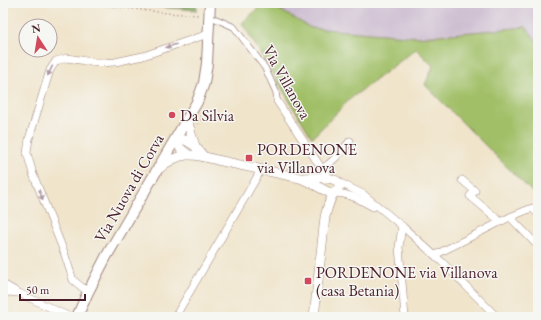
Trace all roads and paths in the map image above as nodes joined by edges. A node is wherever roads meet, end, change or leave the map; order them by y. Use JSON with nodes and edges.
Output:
{"nodes":[{"id":1,"x":85,"y":3,"type":"edge"},
{"id":2,"x":210,"y":3,"type":"edge"},
{"id":3,"x":213,"y":17,"type":"junction"},
{"id":4,"x":208,"y":34,"type":"junction"},
{"id":5,"x":277,"y":101,"type":"joint"},
{"id":6,"x":187,"y":118,"type":"junction"},
{"id":7,"x":176,"y":139,"type":"junction"},
{"id":8,"x":350,"y":141,"type":"dead end"},
{"id":9,"x":195,"y":146,"type":"junction"},
{"id":10,"x":187,"y":154,"type":"junction"},
{"id":11,"x":204,"y":157,"type":"junction"},
{"id":12,"x":322,"y":169,"type":"junction"},
{"id":13,"x":261,"y":170,"type":"junction"},
{"id":14,"x":157,"y":171,"type":"junction"},
{"id":15,"x":300,"y":178,"type":"junction"},
{"id":16,"x":334,"y":180,"type":"junction"},
{"id":17,"x":462,"y":180,"type":"dead end"},
{"id":18,"x":330,"y":191,"type":"junction"},
{"id":19,"x":385,"y":213,"type":"junction"},
{"id":20,"x":538,"y":214,"type":"edge"},
{"id":21,"x":510,"y":217,"type":"junction"},
{"id":22,"x":501,"y":222,"type":"junction"},
{"id":23,"x":402,"y":226,"type":"junction"},
{"id":24,"x":538,"y":246,"type":"edge"},
{"id":25,"x":435,"y":255,"type":"junction"},
{"id":26,"x":3,"y":284,"type":"edge"},
{"id":27,"x":88,"y":292,"type":"junction"},
{"id":28,"x":19,"y":293,"type":"junction"},
{"id":29,"x":3,"y":294,"type":"edge"},
{"id":30,"x":70,"y":317,"type":"edge"},
{"id":31,"x":77,"y":317,"type":"edge"},
{"id":32,"x":175,"y":317,"type":"edge"},
{"id":33,"x":314,"y":317,"type":"edge"},
{"id":34,"x":405,"y":317,"type":"edge"},
{"id":35,"x":497,"y":317,"type":"edge"}],
"edges":[{"from":1,"to":3,"type":"path"},
{"from":2,"to":3,"type":"main road","name":"Via Nuova di Corva"},
{"from":3,"to":4,"type":"main road","name":"Via Nuova di Corva"},
{"from":3,"to":5,"type":"street","name":"Via Villanova"},
{"from":4,"to":6,"type":"main road","name":"Via Nuova di Corva"},
{"from":4,"to":27,"type":"street","one_way":true},
{"from":5,"to":12,"type":"street","name":"Via Villanova"},
{"from":6,"to":7,"type":"main road","name":"Via Nuova di Corva"},
{"from":6,"to":9,"type":"street"},
{"from":7,"to":9,"type":"street"},
{"from":7,"to":10,"type":"street"},
{"from":7,"to":14,"type":"main road","name":"Via Nuova di Corva"},
{"from":8,"to":12,"type":"street"},
{"from":9,"to":11,"type":"street"},
{"from":10,"to":11,"type":"street"},
{"from":10,"to":14,"type":"street"},
{"from":11,"to":13,"type":"street"},
{"from":12,"to":16,"type":"street","name":"Via Villanova"},
{"from":13,"to":15,"type":"street"},
{"from":13,"to":32,"type":"street"},
{"from":14,"to":27,"type":"main road","name":"Via Nuova di Corva"},
{"from":15,"to":16,"type":"street"},
{"from":15,"to":18,"type":"street"},
{"from":16,"to":18,"type":"street"},
{"from":16,"to":18,"type":"street"},
{"from":16,"to":19,"type":"street"},
{"from":17,"to":22,"type":"street"},
{"from":18,"to":19,"type":"street"},
{"from":18,"to":33,"type":"street"},
{"from":19,"to":23,"type":"street"},
{"from":20,"to":21,"type":"street"},
{"from":21,"to":22,"type":"street"},
{"from":21,"to":24,"type":"street"},
{"from":22,"to":25,"type":"street"},
{"from":23,"to":25,"type":"street"},
{"from":23,"to":34,"type":"street"},
{"from":25,"to":35,"type":"street"},
{"from":26,"to":28,"type":"street"},
{"from":27,"to":31,"type":"main road","name":"Via Nuova di Corva"},
{"from":28,"to":29,"type":"street"},
{"from":28,"to":30,"type":"street"}]}
